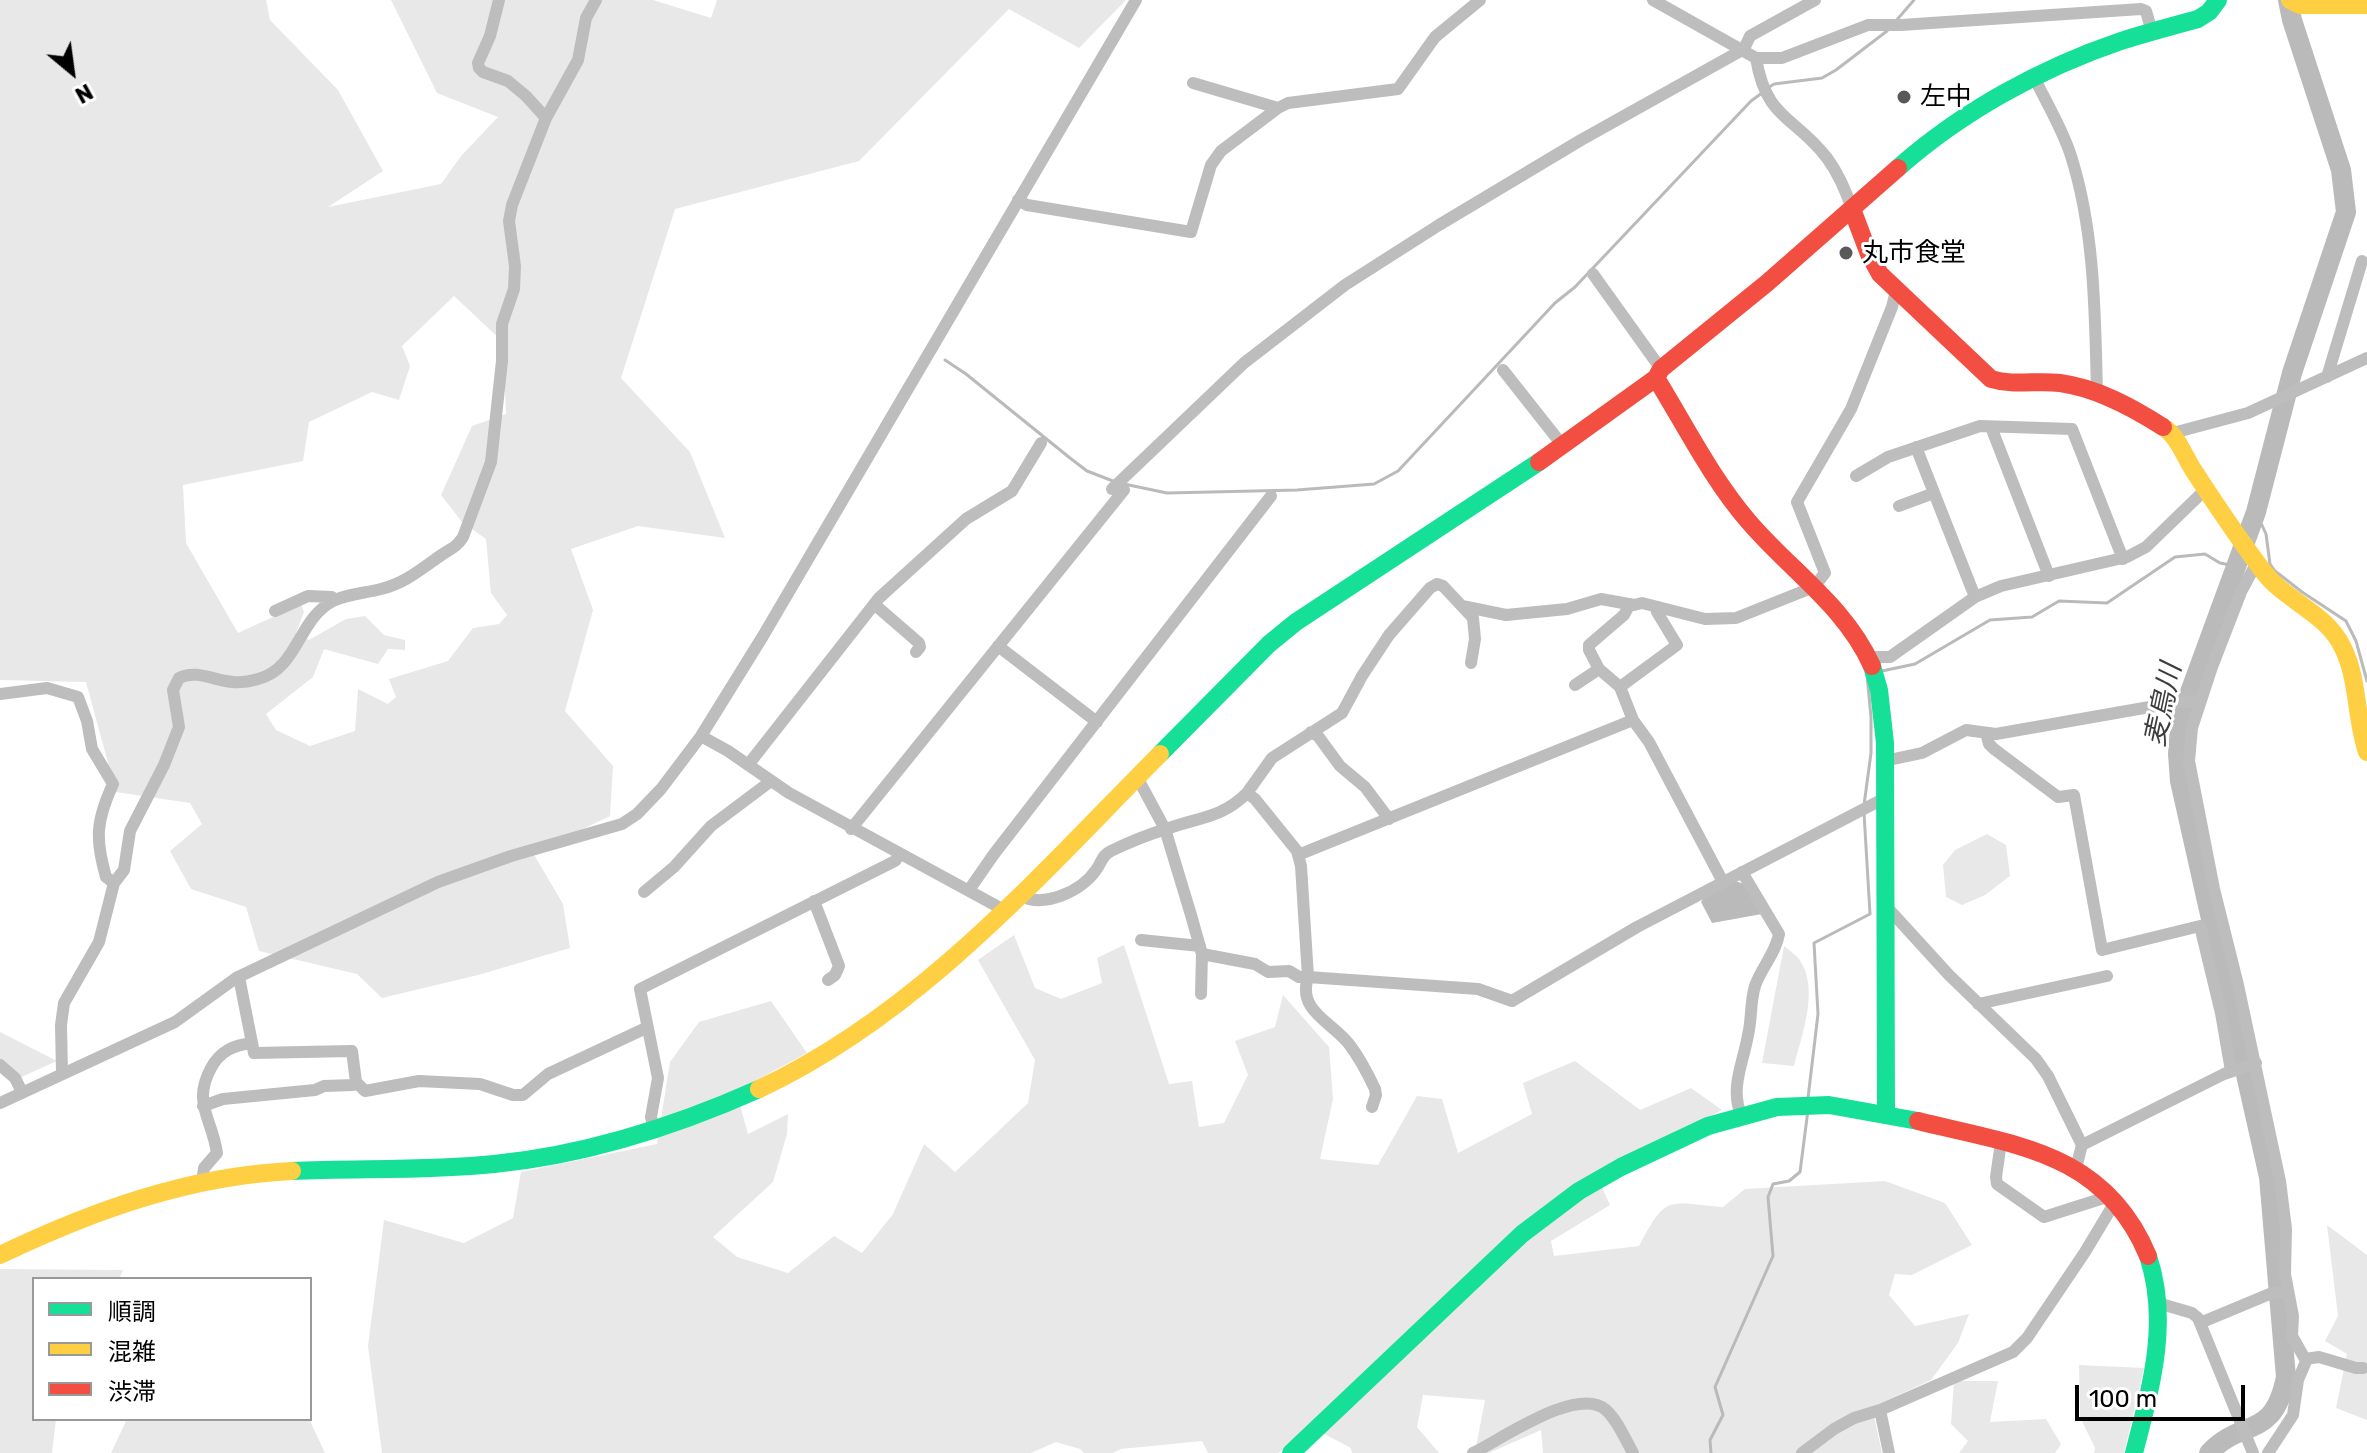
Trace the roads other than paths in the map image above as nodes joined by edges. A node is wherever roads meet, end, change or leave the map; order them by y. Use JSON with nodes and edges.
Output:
{"nodes":[{"id":1,"x":499,"y":0,"type":"edge"},
{"id":2,"x":596,"y":0,"type":"edge"},
{"id":3,"x":1136,"y":0,"type":"edge"},
{"id":4,"x":1480,"y":0,"type":"edge"},
{"id":5,"x":1653,"y":0,"type":"edge"},
{"id":6,"x":1815,"y":0,"type":"edge"},
{"id":7,"x":2218,"y":0,"type":"edge"},
{"id":8,"x":2295,"y":2,"type":"edge"},
{"id":9,"x":2367,"y":5,"type":"edge"},
{"id":10,"x":2152,"y":32,"type":"junction"},
{"id":11,"x":1744,"y":49,"type":"junction"},
{"id":12,"x":1756,"y":58,"type":"junction"},
{"id":13,"x":2035,"y":79,"type":"junction"},
{"id":14,"x":1193,"y":83,"type":"dead end"},
{"id":15,"x":1278,"y":108,"type":"junction"},
{"id":16,"x":546,"y":118,"type":"junction"},
{"id":17,"x":1018,"y":200,"type":"junction"},
{"id":18,"x":1852,"y":209,"type":"junction"},
{"id":19,"x":2362,"y":261,"type":"dead end"},
{"id":20,"x":1593,"y":274,"type":"dead end"},
{"id":21,"x":1896,"y":291,"type":"junction"},
{"id":22,"x":2367,"y":358,"type":"edge"},
{"id":23,"x":1503,"y":370,"type":"dead end"},
{"id":24,"x":1658,"y":374,"type":"junction"},
{"id":25,"x":2327,"y":377,"type":"junction"},
{"id":26,"x":2097,"y":393,"type":"junction"},
{"id":27,"x":1991,"y":427,"type":"junction"},
{"id":28,"x":2173,"y":433,"type":"junction"},
{"id":29,"x":1041,"y":443,"type":"dead end"},
{"id":30,"x":1563,"y":446,"type":"junction"},
{"id":31,"x":1916,"y":447,"type":"junction"},
{"id":32,"x":1856,"y":476,"type":"dead end"},
{"id":33,"x":2206,"y":489,"type":"junction"},
{"id":34,"x":1934,"y":493,"type":"junction"},
{"id":35,"x":1271,"y":496,"type":"dead end"},
{"id":36,"x":1899,"y":506,"type":"dead end"},
{"id":37,"x":2123,"y":559,"type":"junction"},
{"id":38,"x":2256,"y":564,"type":"junction"},
{"id":39,"x":2049,"y":576,"type":"junction"},
{"id":40,"x":1814,"y":587,"type":"junction"},
{"id":41,"x":1975,"y":597,"type":"junction"},
{"id":42,"x":334,"y":600,"type":"junction"},
{"id":43,"x":874,"y":604,"type":"junction"},
{"id":44,"x":1630,"y":604,"type":"junction"},
{"id":45,"x":1462,"y":606,"type":"junction"},
{"id":46,"x":1658,"y":607,"type":"junction"},
{"id":47,"x":275,"y":611,"type":"dead end"},
{"id":48,"x":998,"y":646,"type":"junction"},
{"id":49,"x":916,"y":652,"type":"dead end"},
{"id":50,"x":1869,"y":657,"type":"junction"},
{"id":51,"x":1471,"y":663,"type":"dead end"},
{"id":52,"x":1599,"y":669,"type":"junction"},
{"id":53,"x":1575,"y":685,"type":"dead end"},
{"id":54,"x":1620,"y":687,"type":"junction"},
{"id":55,"x":0,"y":694,"type":"edge"},
{"id":56,"x":2201,"y":701,"type":"junction"},
{"id":57,"x":1633,"y":720,"type":"junction"},
{"id":58,"x":1097,"y":722,"type":"junction"},
{"id":59,"x":1311,"y":732,"type":"junction"},
{"id":60,"x":1986,"y":733,"type":"junction"},
{"id":61,"x":701,"y":736,"type":"junction"},
{"id":62,"x":2367,"y":752,"type":"edge"},
{"id":63,"x":1884,"y":761,"type":"junction"},
{"id":64,"x":748,"y":765,"type":"junction"},
{"id":65,"x":1137,"y":777,"type":"junction"},
{"id":66,"x":771,"y":781,"type":"junction"},
{"id":67,"x":1247,"y":793,"type":"junction"},
{"id":68,"x":1883,"y":799,"type":"junction"},
{"id":69,"x":1389,"y":819,"type":"junction"},
{"id":70,"x":851,"y":829,"type":"junction"},
{"id":71,"x":1165,"y":829,"type":"junction"},
{"id":72,"x":900,"y":854,"type":"junction"},
{"id":73,"x":1298,"y":855,"type":"junction"},
{"id":74,"x":1742,"y":872,"type":"junction"},
{"id":75,"x":1723,"y":882,"type":"junction"},
{"id":76,"x":114,"y":883,"type":"junction"},
{"id":77,"x":969,"y":890,"type":"junction"},
{"id":78,"x":644,"y":892,"type":"dead end"},
{"id":79,"x":1020,"y":895,"type":"junction"},
{"id":80,"x":814,"y":901,"type":"junction"},
{"id":81,"x":1885,"y":904,"type":"junction"},
{"id":82,"x":1004,"y":910,"type":"junction"},
{"id":83,"x":1141,"y":940,"type":"dead end"},
{"id":84,"x":1201,"y":950,"type":"junction"},
{"id":85,"x":2107,"y":976,"type":"dead end"},
{"id":86,"x":239,"y":977,"type":"junction"},
{"id":87,"x":1308,"y":977,"type":"junction"},
{"id":88,"x":828,"y":980,"type":"dead end"},
{"id":89,"x":1201,"y":994,"type":"dead end"},
{"id":90,"x":1978,"y":1004,"type":"junction"},
{"id":91,"x":646,"y":1028,"type":"junction"},
{"id":92,"x":252,"y":1043,"type":"junction"},
{"id":93,"x":2256,"y":1063,"type":"junction"},
{"id":94,"x":0,"y":1065,"type":"edge"},
{"id":95,"x":2231,"y":1071,"type":"junction"},
{"id":96,"x":62,"y":1073,"type":"junction"},
{"id":97,"x":356,"y":1082,"type":"junction"},
{"id":98,"x":22,"y":1092,"type":"junction"},
{"id":99,"x":0,"y":1103,"type":"edge"},
{"id":100,"x":203,"y":1106,"type":"junction"},
{"id":101,"x":1372,"y":1107,"type":"dead end"},
{"id":102,"x":1886,"y":1113,"type":"junction"},
{"id":103,"x":1741,"y":1115,"type":"junction"},
{"id":104,"x":654,"y":1129,"type":"junction"},
{"id":105,"x":2001,"y":1142,"type":"junction"},
{"id":106,"x":2082,"y":1145,"type":"junction"},
{"id":107,"x":2076,"y":1168,"type":"junction"},
{"id":108,"x":202,"y":1183,"type":"junction"},
{"id":109,"x":2113,"y":1199,"type":"junction"},
{"id":110,"x":0,"y":1255,"type":"edge"},
{"id":111,"x":2288,"y":1291,"type":"junction"},
{"id":112,"x":2158,"y":1303,"type":"junction"},
{"id":113,"x":2200,"y":1323,"type":"junction"},
{"id":114,"x":2307,"y":1359,"type":"junction"},
{"id":115,"x":2363,"y":1368,"type":"dead end"},
{"id":116,"x":1880,"y":1410,"type":"junction"},
{"id":117,"x":1291,"y":1453,"type":"edge"},
{"id":118,"x":1473,"y":1453,"type":"edge"},
{"id":119,"x":1633,"y":1453,"type":"edge"},
{"id":120,"x":1802,"y":1453,"type":"edge"},
{"id":121,"x":1889,"y":1453,"type":"edge"},
{"id":122,"x":2134,"y":1453,"type":"edge"},
{"id":123,"x":2253,"y":1453,"type":"edge"},
{"id":124,"x":2268,"y":1453,"type":"edge"}],
"edges":[{"from":1,"to":16,"type":"street"},
{"from":2,"to":16,"type":"street"},
{"from":3,"to":17,"type":"street"},
{"from":4,"to":15,"type":"street"},
{"from":5,"to":11,"type":"street"},
{"from":6,"to":11,"type":"street"},
{"from":7,"to":10,"type":"main road"},
{"from":8,"to":9,"type":"main road"},
{"from":10,"to":12,"type":"street"},
{"from":10,"to":13,"type":"main road"},
{"from":11,"to":12,"type":"street"},
{"from":11,"to":48,"type":"street"},
{"from":12,"to":18,"type":"street"},
{"from":13,"to":18,"type":"main road"},
{"from":13,"to":26,"type":"street"},
{"from":14,"to":15,"type":"street"},
{"from":15,"to":17,"type":"street"},
{"from":16,"to":42,"type":"street"},
{"from":17,"to":61,"type":"street"},
{"from":18,"to":21,"type":"main road"},
{"from":18,"to":24,"type":"main road"},
{"from":19,"to":25,"type":"street"},
{"from":20,"to":24,"type":"street"},
{"from":21,"to":26,"type":"main road"},
{"from":21,"to":40,"type":"street"},
{"from":22,"to":25,"type":"street"},
{"from":23,"to":30,"type":"street"},
{"from":24,"to":30,"type":"main road"},
{"from":24,"to":40,"type":"main road"},
{"from":25,"to":28,"type":"street"},
{"from":26,"to":28,"type":"main road"},
{"from":27,"to":31,"type":"street"},
{"from":27,"to":37,"type":"street"},
{"from":27,"to":39,"type":"street"},
{"from":28,"to":33,"type":"main road"},
{"from":29,"to":43,"type":"street"},
{"from":30,"to":65,"type":"main road"},
{"from":31,"to":32,"type":"street"},
{"from":31,"to":34,"type":"street"},
{"from":33,"to":37,"type":"street"},
{"from":33,"to":38,"type":"main road"},
{"from":34,"to":36,"type":"street"},
{"from":34,"to":41,"type":"street"},
{"from":35,"to":58,"type":"street"},
{"from":37,"to":39,"type":"street"},
{"from":38,"to":56,"type":"street"},
{"from":38,"to":62,"type":"main road"},
{"from":39,"to":41,"type":"street"},
{"from":40,"to":46,"type":"street"},
{"from":40,"to":50,"type":"main road"},
{"from":41,"to":50,"type":"street"},
{"from":42,"to":47,"type":"street"},
{"from":42,"to":76,"type":"street"},
{"from":43,"to":49,"type":"street"},
{"from":43,"to":64,"type":"street"},
{"from":44,"to":45,"type":"street"},
{"from":44,"to":46,"type":"street"},
{"from":44,"to":52,"type":"street"},
{"from":45,"to":51,"type":"street"},
{"from":45,"to":59,"type":"street"},
{"from":46,"to":54,"type":"street"},
{"from":48,"to":58,"type":"street"},
{"from":48,"to":70,"type":"street"},
{"from":50,"to":63,"type":"main road"},
{"from":52,"to":53,"type":"street"},
{"from":52,"to":54,"type":"street"},
{"from":54,"to":57,"type":"street"},
{"from":55,"to":76,"type":"street"},
{"from":56,"to":60,"type":"street"},
{"from":56,"to":93,"type":"street"},
{"from":57,"to":69,"type":"street"},
{"from":57,"to":75,"type":"street"},
{"from":58,"to":77,"type":"street"},
{"from":59,"to":67,"type":"street"},
{"from":59,"to":69,"type":"street"},
{"from":60,"to":63,"type":"street"},
{"from":60,"to":95,"type":"street"},
{"from":61,"to":64,"type":"street"},
{"from":61,"to":86,"type":"street"},
{"from":63,"to":68,"type":"main road"},
{"from":64,"to":66,"type":"street"},
{"from":65,"to":71,"type":"street"},
{"from":65,"to":79,"type":"main road"},
{"from":66,"to":70,"type":"street"},
{"from":66,"to":78,"type":"street"},
{"from":67,"to":71,"type":"street"},
{"from":67,"to":73,"type":"street"},
{"from":68,"to":74,"type":"street"},
{"from":68,"to":81,"type":"main road"},
{"from":69,"to":73,"type":"street"},
{"from":70,"to":72,"type":"street"},
{"from":71,"to":79,"type":"street"},
{"from":71,"to":84,"type":"street"},
{"from":72,"to":77,"type":"street"},
{"from":72,"to":80,"type":"street"},
{"from":73,"to":87,"type":"street"},
{"from":74,"to":75,"type":"street"},
{"from":74,"to":103,"type":"street"},
{"from":75,"to":87,"type":"street"},
{"from":76,"to":96,"type":"street"},
{"from":77,"to":82,"type":"street"},
{"from":79,"to":82,"type":"main road"},
{"from":80,"to":88,"type":"street"},
{"from":80,"to":91,"type":"street"},
{"from":81,"to":90,"type":"street"},
{"from":81,"to":102,"type":"main road"},
{"from":82,"to":104,"type":"main road"},
{"from":83,"to":84,"type":"street"},
{"from":84,"to":87,"type":"street"},
{"from":84,"to":89,"type":"street"},
{"from":85,"to":90,"type":"street"},
{"from":86,"to":92,"type":"street"},
{"from":86,"to":96,"type":"street"},
{"from":87,"to":101,"type":"street"},
{"from":90,"to":106,"type":"street"},
{"from":91,"to":97,"type":"street"},
{"from":91,"to":104,"type":"street"},
{"from":92,"to":97,"type":"street"},
{"from":92,"to":100,"type":"street"},
{"from":93,"to":95,"type":"street"},
{"from":93,"to":111,"type":"street"},
{"from":94,"to":98,"type":"street"},
{"from":95,"to":106,"type":"street"},
{"from":96,"to":98,"type":"street"},
{"from":97,"to":100,"type":"street"},
{"from":98,"to":99,"type":"street"},
{"from":100,"to":108,"type":"street"},
{"from":102,"to":103,"type":"main road"},
{"from":102,"to":105,"type":"main road"},
{"from":103,"to":117,"type":"main road"},
{"from":104,"to":108,"type":"main road"},
{"from":105,"to":107,"type":"main road"},
{"from":105,"to":109,"type":"street"},
{"from":106,"to":107,"type":"street"},
{"from":107,"to":109,"type":"main road"},
{"from":108,"to":110,"type":"main road"},
{"from":109,"to":112,"type":"main road"},
{"from":109,"to":116,"type":"street"},
{"from":111,"to":113,"type":"street"},
{"from":111,"to":114,"type":"street"},
{"from":112,"to":113,"type":"street"},
{"from":112,"to":122,"type":"main road"},
{"from":113,"to":123,"type":"street"},
{"from":114,"to":115,"type":"street"},
{"from":114,"to":124,"type":"street"},
{"from":116,"to":120,"type":"street"},
{"from":116,"to":121,"type":"street"},
{"from":118,"to":119,"type":"street"}]}
